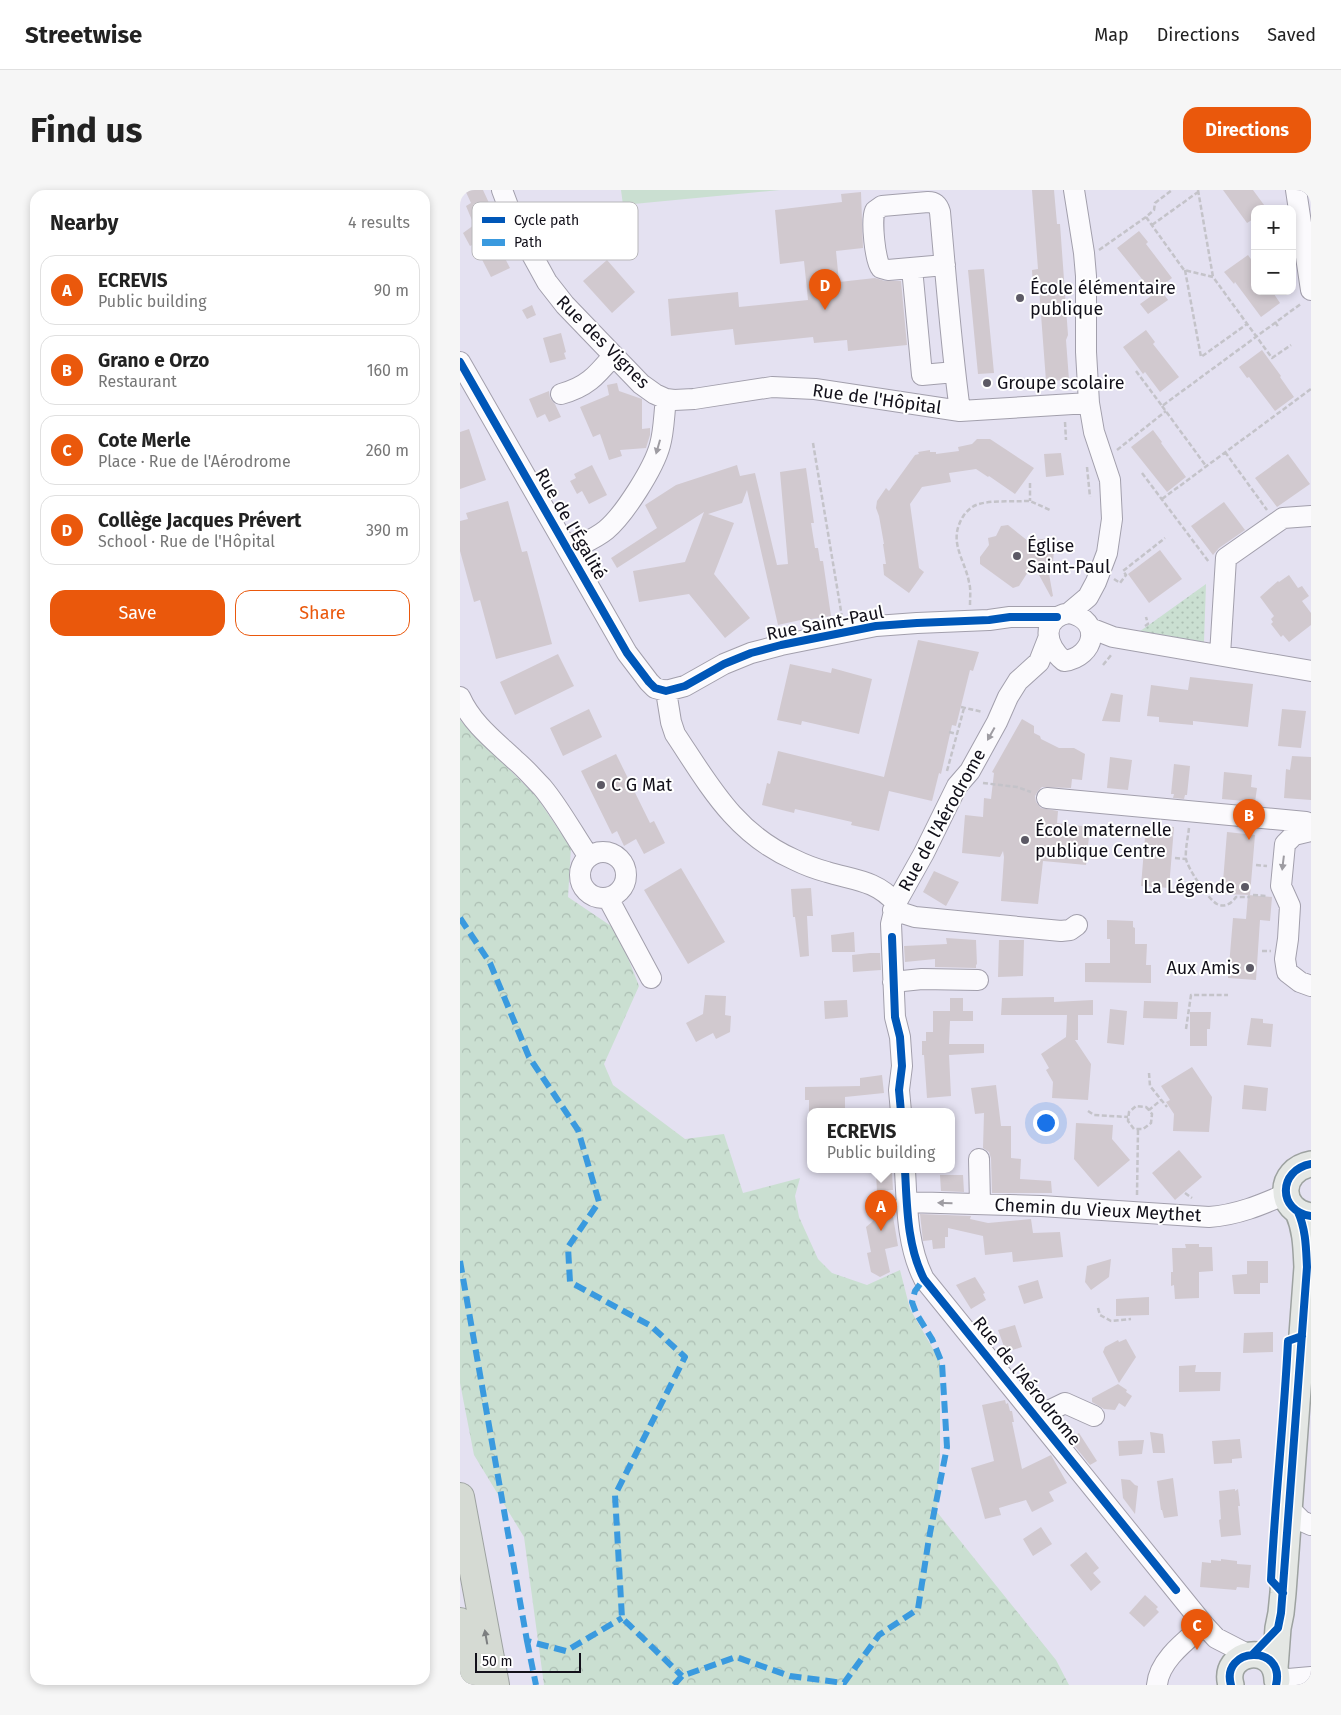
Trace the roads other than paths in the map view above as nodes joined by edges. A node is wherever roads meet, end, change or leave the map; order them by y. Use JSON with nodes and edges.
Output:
{"nodes":[{"id":1,"x":502,"y":190,"type":"edge"},
{"id":2,"x":1074,"y":190,"type":"edge"},
{"id":3,"x":1296,"y":190,"type":"edge"},
{"id":4,"x":507,"y":202,"type":"edge"},
{"id":5,"x":535,"y":260,"type":"edge"},
{"id":6,"x":945,"y":265,"type":"junction"},
{"id":7,"x":912,"y":268,"type":"junction"},
{"id":8,"x":1308,"y":296,"type":"edge"},
{"id":9,"x":613,"y":356,"type":"junction"},
{"id":10,"x":460,"y":362,"type":"edge"},
{"id":11,"x":955,"y":372,"type":"junction"},
{"id":12,"x":561,"y":394,"type":"dead end"},
{"id":13,"x":666,"y":399,"type":"junction"},
{"id":14,"x":1089,"y":403,"type":"junction"},
{"id":15,"x":960,"y":411,"type":"junction"},
{"id":16,"x":1311,"y":516,"type":"edge"},
{"id":17,"x":569,"y":551,"type":"junction"},
{"id":18,"x":1028,"y":618,"type":"junction"},
{"id":19,"x":1076,"y":620,"type":"junction"},
{"id":20,"x":1048,"y":637,"type":"junction"},
{"id":21,"x":1113,"y":642,"type":"junction"},
{"id":22,"x":1085,"y":652,"type":"junction"},
{"id":23,"x":1220,"y":655,"type":"junction"},
{"id":24,"x":1064,"y":661,"type":"junction"},
{"id":25,"x":1039,"y":662,"type":"junction"},
{"id":26,"x":1311,"y":671,"type":"edge"},
{"id":27,"x":666,"y":691,"type":"junction"},
{"id":28,"x":460,"y":698,"type":"edge"},
{"id":29,"x":1047,"y":798,"type":"road end"},
{"id":30,"x":1311,"y":825,"type":"edge"},
{"id":31,"x":1311,"y":831,"type":"edge"},
{"id":32,"x":589,"y":857,"type":"junction"},
{"id":33,"x":608,"y":898,"type":"junction"},
{"id":34,"x":894,"y":906,"type":"junction"},
{"id":35,"x":1077,"y":925,"type":"dead end"},
{"id":36,"x":651,"y":978,"type":"dead end"},
{"id":37,"x":978,"y":980,"type":"dead end"},
{"id":38,"x":893,"y":982,"type":"junction"},
{"id":39,"x":1311,"y":986,"type":"edge"},
{"id":40,"x":901,"y":1108,"type":"edge"},
{"id":41,"x":979,"y":1159,"type":"dead end"},
{"id":42,"x":1308,"y":1160,"type":"edge"},
{"id":43,"x":905,"y":1173,"type":"edge"},
{"id":44,"x":906,"y":1202,"type":"junction"},
{"id":45,"x":980,"y":1204,"type":"junction"},
{"id":46,"x":1298,"y":1207,"type":"edge"},
{"id":47,"x":1309,"y":1257,"type":"edge"},
{"id":48,"x":1304,"y":1403,"type":"edge"},
{"id":49,"x":1094,"y":1416,"type":"dead end"},
{"id":50,"x":1036,"y":1418,"type":"junction"},
{"id":51,"x":460,"y":1497,"type":"edge"},
{"id":52,"x":1289,"y":1508,"type":"junction"},
{"id":53,"x":1311,"y":1525,"type":"edge"},
{"id":54,"x":460,"y":1622,"type":"edge"},
{"id":55,"x":1278,"y":1628,"type":"junction"},
{"id":56,"x":1210,"y":1631,"type":"junction"},
{"id":57,"x":1251,"y":1655,"type":"junction"},
{"id":58,"x":1311,"y":1677,"type":"edge"},
{"id":59,"x":1276,"y":1678,"type":"edge"},
{"id":60,"x":1231,"y":1679,"type":"edge"},
{"id":61,"x":472,"y":1685,"type":"edge"},
{"id":62,"x":495,"y":1685,"type":"edge"},
{"id":63,"x":1157,"y":1685,"type":"edge"}],
"edges":[{"from":1,"to":4,"type":"street","name":"Rue des Vignes"},
{"from":2,"to":14,"type":"street","name":"Rue de l'Aérodrome"},
{"from":3,"to":8,"type":"street"},
{"from":5,"to":9,"type":"street","name":"Rue des Vignes"},
{"from":6,"to":7,"type":"street"},
{"from":6,"to":7,"type":"street"},
{"from":6,"to":11,"type":"street"},
{"from":7,"to":11,"type":"street"},
{"from":9,"to":12,"type":"street"},
{"from":9,"to":13,"type":"street","name":"Rue des Vignes"},
{"from":10,"to":17,"type":"street","name":"Rue de l'Égalité"},
{"from":11,"to":15,"type":"street"},
{"from":13,"to":15,"type":"street","name":"Rue de l'Hôpital"},
{"from":13,"to":17,"type":"street","name":"Rue des Vignes","one_way":true},
{"from":14,"to":15,"type":"street","name":"Rue de l'Hôpital"},
{"from":14,"to":19,"type":"street","name":"Rue de l'Aérodrome"},
{"from":16,"to":23,"type":"street"},
{"from":17,"to":27,"type":"street","name":"Rue de l'Égalité"},
{"from":18,"to":19,"type":"street","name":"Rue Saint-Paul"},
{"from":18,"to":20,"type":"street"},
{"from":18,"to":27,"type":"street","name":"Rue Saint-Paul"},
{"from":19,"to":20,"type":"street","name":"Rue de l'Aérodrome"},
{"from":19,"to":21,"type":"street"},
{"from":19,"to":22,"type":"street"},
{"from":20,"to":24,"type":"street"},
{"from":20,"to":25,"type":"street","name":"Rue de l'Aérodrome"},
{"from":21,"to":22,"type":"street"},
{"from":21,"to":23,"type":"street"},
{"from":22,"to":24,"type":"street"},
{"from":23,"to":26,"type":"street"},
{"from":24,"to":25,"type":"street"},
{"from":25,"to":34,"type":"street","name":"Rue de l'Aérodrome","one_way":true},
{"from":27,"to":34,"type":"street"},
{"from":28,"to":32,"type":"street"},
{"from":29,"to":30,"type":"street"},
{"from":31,"to":39,"type":"street","one_way":true},
{"from":32,"to":33,"type":"street"},
{"from":32,"to":33,"type":"street"},
{"from":33,"to":36,"type":"street"},
{"from":34,"to":35,"type":"street"},
{"from":34,"to":38,"type":"street","name":"Rue de l'Aérodrome"},
{"from":37,"to":38,"type":"street"},
{"from":38,"to":40,"type":"street","name":"Rue de l'Aérodrome"},
{"from":41,"to":45,"type":"street"},
{"from":42,"to":46,"type":"main road"},
{"from":43,"to":44,"type":"street","name":"Rue de l'Aérodrome"},
{"from":45,"to":44,"type":"street","name":"Chemin du Vieux Meythet","one_way":true},
{"from":44,"to":50,"type":"street","name":"Rue de l'Aérodrome"},
{"from":45,"to":46,"type":"street","name":"Chemin du Vieux Meythet"},
{"from":46,"to":47,"type":"main road"},
{"from":47,"to":48,"type":"main road"},
{"from":48,"to":52,"type":"main road"},
{"from":49,"to":50,"type":"street"},
{"from":50,"to":56,"type":"street","name":"Rue de l'Aérodrome"},
{"from":62,"to":51,"type":"highway","one_way":true},
{"from":52,"to":53,"type":"street"},
{"from":52,"to":55,"type":"main road"},
{"from":54,"to":61,"type":"highway"},
{"from":55,"to":57,"type":"main road"},
{"from":55,"to":59,"type":"main road"},
{"from":56,"to":57,"type":"street","name":"Rue de l'Aérodrome"},
{"from":56,"to":60,"type":"street","name":"Rue de l'Aérodrome"},
{"from":56,"to":63,"type":"street"},
{"from":57,"to":59,"type":"main road"},
{"from":57,"to":60,"type":"main road"},
{"from":58,"to":59,"type":"street"}]}
